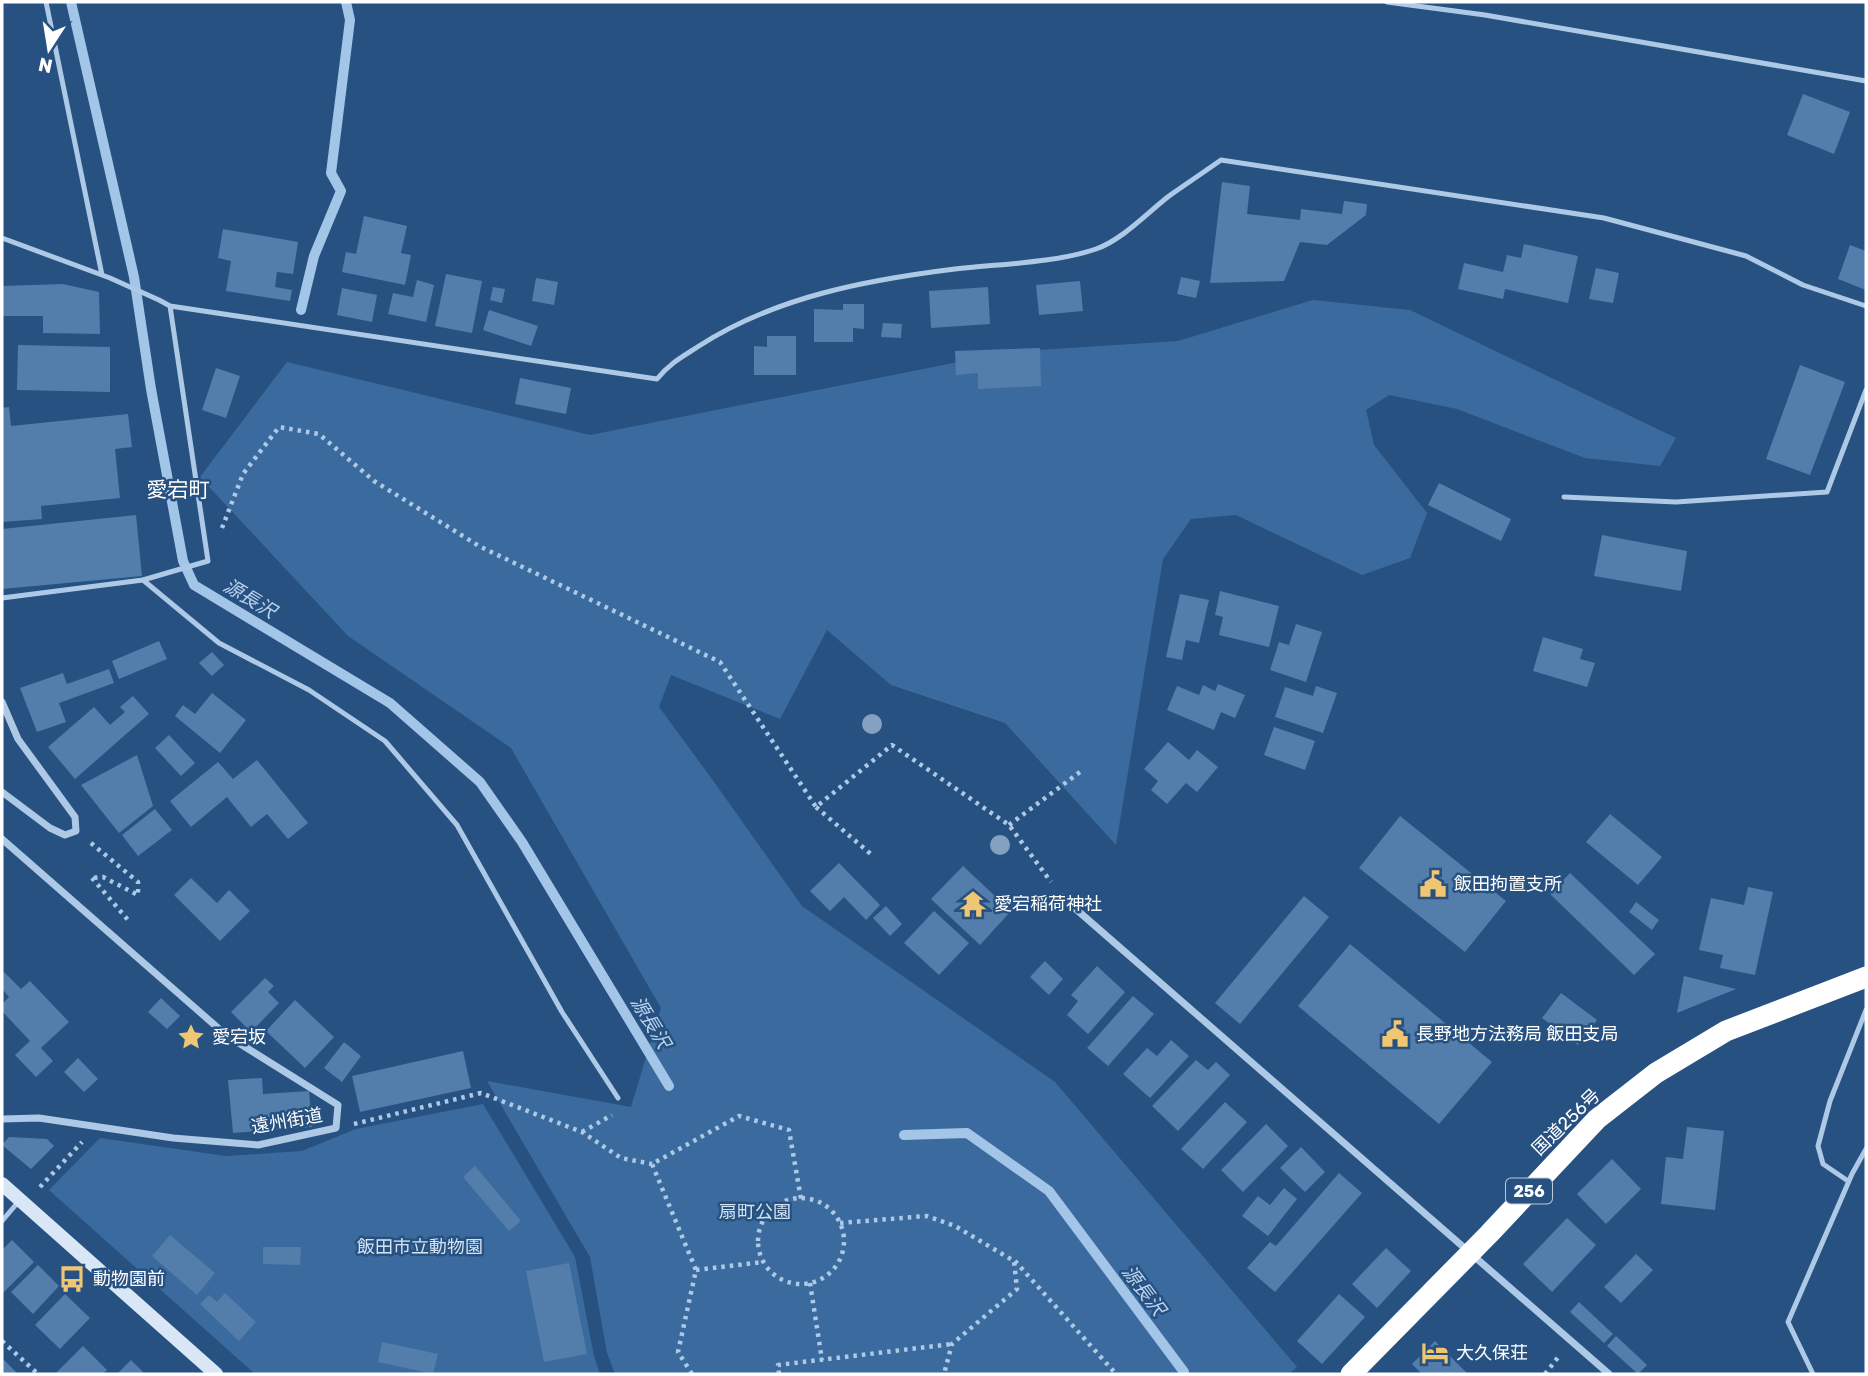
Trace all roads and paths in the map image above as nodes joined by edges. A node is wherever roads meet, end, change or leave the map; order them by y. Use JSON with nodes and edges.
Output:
{"nodes":[{"id":1,"x":46,"y":2,"type":"edge"},
{"id":2,"x":1387,"y":2,"type":"edge"},
{"id":3,"x":1866,"y":80,"type":"edge"},
{"id":4,"x":2,"y":238,"type":"edge"},
{"id":5,"x":102,"y":275,"type":"junction"},
{"id":6,"x":170,"y":306,"type":"junction"},
{"id":7,"x":1866,"y":306,"type":"edge"},
{"id":8,"x":1866,"y":390,"type":"edge"},
{"id":9,"x":1563,"y":497,"type":"dead end"},
{"id":10,"x":207,"y":562,"type":"junction"},
{"id":11,"x":143,"y":580,"type":"junction"},
{"id":12,"x":2,"y":598,"type":"edge"},
{"id":13,"x":2,"y":702,"type":"edge"},
{"id":14,"x":1084,"y":769,"type":"dead end"},
{"id":15,"x":2,"y":792,"type":"edge"},
{"id":16,"x":816,"y":807,"type":"junction"},
{"id":17,"x":1009,"y":825,"type":"junction"},
{"id":18,"x":76,"y":831,"type":"junction"},
{"id":19,"x":2,"y":839,"type":"edge"},
{"id":20,"x":873,"y":856,"type":"dead end"},
{"id":21,"x":92,"y":878,"type":"dead end"},
{"id":22,"x":1062,"y":897,"type":"joint"},
{"id":23,"x":1866,"y":977,"type":"edge"},
{"id":24,"x":1866,"y":1010,"type":"edge"},
{"id":25,"x":618,"y":1098,"type":"joint"},
{"id":26,"x":2,"y":1119,"type":"edge"},
{"id":27,"x":336,"y":1128,"type":"junction"},
{"id":28,"x":582,"y":1132,"type":"junction"},
{"id":29,"x":1866,"y":1149,"type":"edge"},
{"id":30,"x":652,"y":1164,"type":"junction"},
{"id":31,"x":61,"y":1165,"type":"dead end"},
{"id":32,"x":1849,"y":1181,"type":"junction"},
{"id":33,"x":2,"y":1184,"type":"edge"},
{"id":34,"x":40,"y":1187,"type":"dead end"},
{"id":35,"x":801,"y":1199,"type":"junction"},
{"id":36,"x":19,"y":1201,"type":"junction"},
{"id":37,"x":2,"y":1221,"type":"edge"},
{"id":38,"x":840,"y":1223,"type":"junction"},
{"id":39,"x":1471,"y":1253,"type":"junction"},
{"id":40,"x":1014,"y":1261,"type":"junction"},
{"id":41,"x":763,"y":1262,"type":"junction"},
{"id":42,"x":696,"y":1270,"type":"junction"},
{"id":43,"x":810,"y":1283,"type":"junction"},
{"id":44,"x":2,"y":1341,"type":"edge"},
{"id":45,"x":952,"y":1344,"type":"junction"},
{"id":46,"x":822,"y":1360,"type":"junction"},
{"id":47,"x":206,"y":1371,"type":"edge"},
{"id":48,"x":38,"y":1374,"type":"edge"},
{"id":49,"x":692,"y":1374,"type":"edge"},
{"id":50,"x":779,"y":1374,"type":"edge"},
{"id":51,"x":944,"y":1374,"type":"edge"},
{"id":52,"x":1116,"y":1374,"type":"edge"},
{"id":53,"x":1351,"y":1374,"type":"edge"},
{"id":54,"x":1609,"y":1374,"type":"edge"},
{"id":55,"x":1813,"y":1374,"type":"edge"}],
"edges":[{"from":1,"to":5,"type":"lane"},
{"from":2,"to":3,"type":"lane"},
{"from":4,"to":5,"type":"lane"},
{"from":5,"to":6,"type":"lane"},
{"from":6,"to":7,"type":"lane"},
{"from":6,"to":10,"type":"lane"},
{"from":8,"to":9,"type":"lane"},
{"from":10,"to":11,"type":"lane"},
{"from":10,"to":16,"type":"path"},
{"from":11,"to":12,"type":"lane"},
{"from":11,"to":25,"type":"lane"},
{"from":13,"to":18,"type":"street"},
{"from":14,"to":17,"type":"path"},
{"from":15,"to":18,"type":"street"},
{"from":16,"to":17,"type":"path"},
{"from":16,"to":20,"type":"path"},
{"from":17,"to":22,"type":"path"},
{"from":18,"to":21,"type":"path"},
{"from":19,"to":27,"type":"street","name":"遠州街道"},
{"from":22,"to":39,"type":"street"},
{"from":23,"to":39,"type":"highway","name":"国道256号","number":"256"},
{"from":24,"to":32,"type":"lane"},
{"from":25,"to":28,"type":"path"},
{"from":26,"to":27,"type":"street","name":"遠州街道"},
{"from":27,"to":28,"type":"path"},
{"from":28,"to":30,"type":"path"},
{"from":29,"to":32,"type":"lane"},
{"from":30,"to":35,"type":"path"},
{"from":30,"to":42,"type":"path"},
{"from":31,"to":34,"type":"path"},
{"from":32,"to":55,"type":"lane"},
{"from":33,"to":36,"type":"street"},
{"from":35,"to":38,"type":"path"},
{"from":35,"to":41,"type":"path"},
{"from":36,"to":37,"type":"lane"},
{"from":36,"to":47,"type":"street"},
{"from":38,"to":40,"type":"path"},
{"from":38,"to":43,"type":"path"},
{"from":39,"to":53,"type":"highway","name":"国道256号","number":"256"},
{"from":39,"to":54,"type":"street"},
{"from":40,"to":45,"type":"path"},
{"from":40,"to":52,"type":"path"},
{"from":41,"to":42,"type":"path"},
{"from":41,"to":43,"type":"path"},
{"from":42,"to":49,"type":"path"},
{"from":43,"to":46,"type":"path"},
{"from":44,"to":48,"type":"path"},
{"from":45,"to":46,"type":"path"},
{"from":45,"to":51,"type":"path"},
{"from":46,"to":50,"type":"path"}]}
